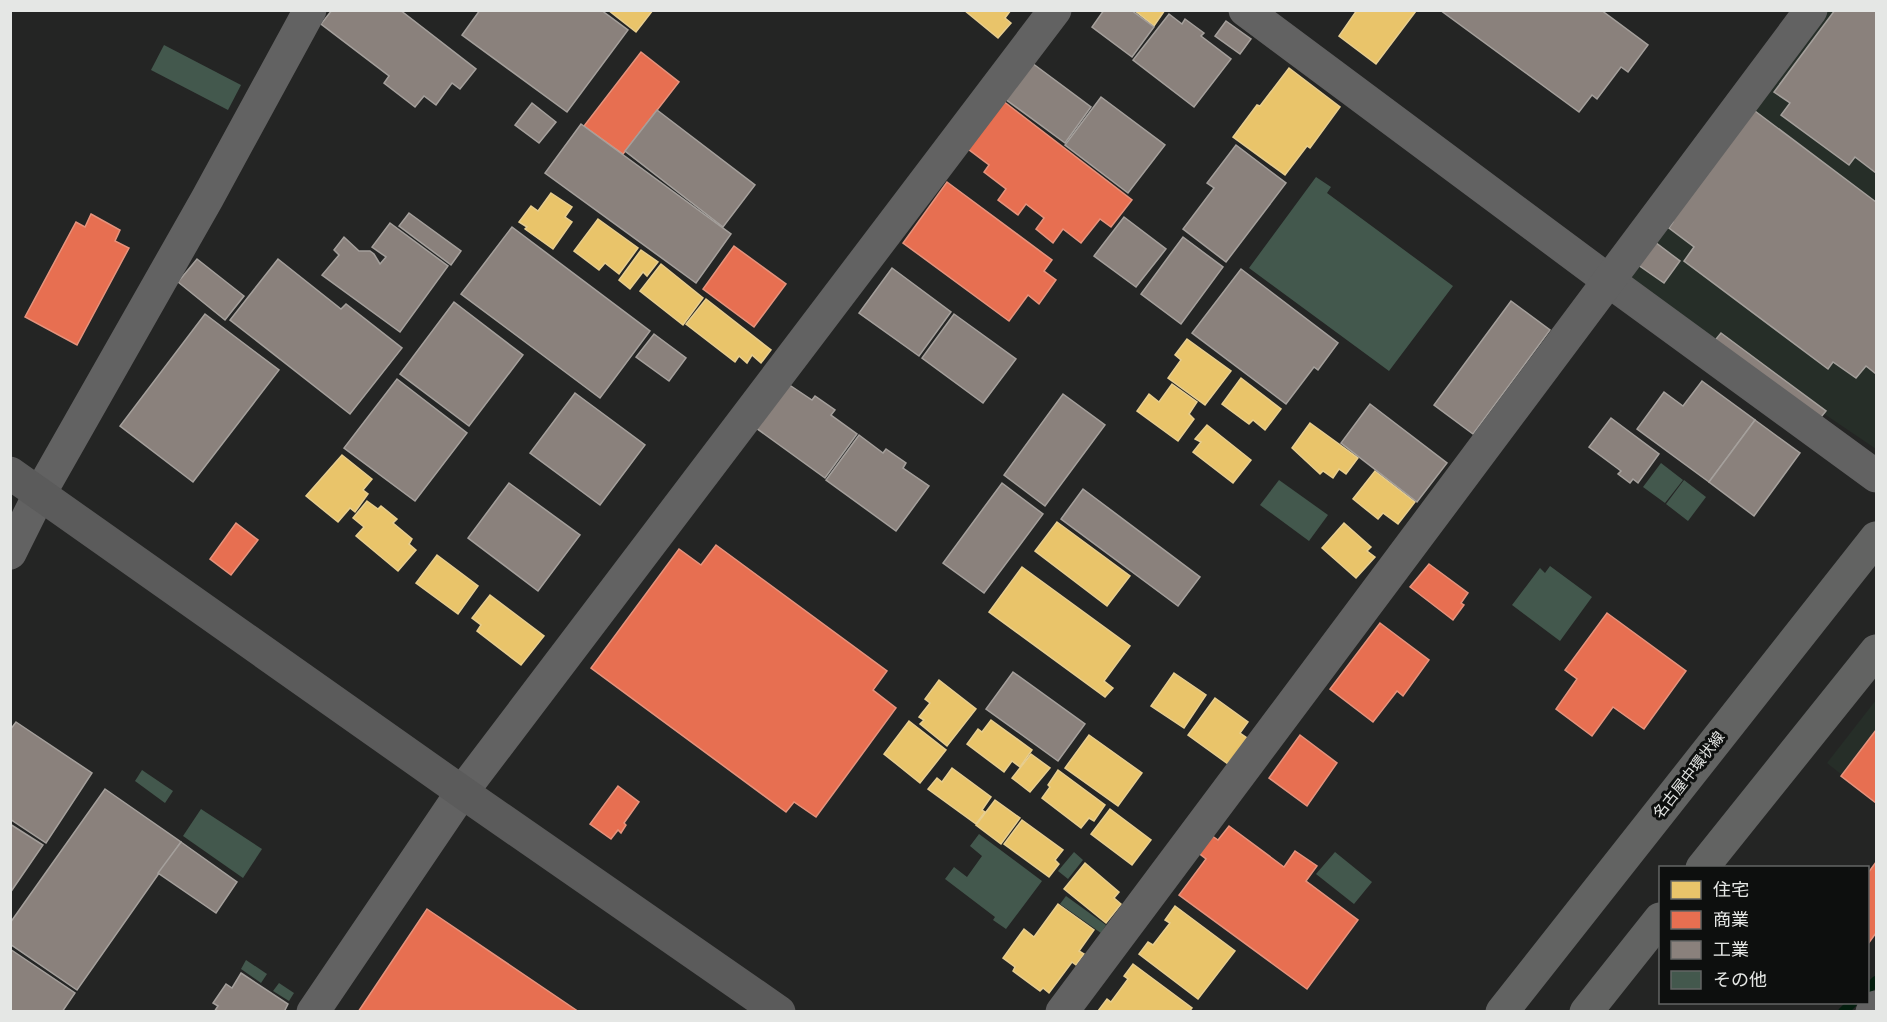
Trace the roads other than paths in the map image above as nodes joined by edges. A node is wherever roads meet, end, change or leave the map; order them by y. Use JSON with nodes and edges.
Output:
{"nodes":[{"id":1,"x":310,"y":10,"type":"edge"},
{"id":2,"x":1055,"y":10,"type":"edge"},
{"id":3,"x":1245,"y":10,"type":"edge"},
{"id":4,"x":1811,"y":10,"type":"edge"},
{"id":5,"x":1609,"y":281,"type":"junction"},
{"id":6,"x":10,"y":473,"type":"edge"},
{"id":7,"x":1876,"y":476,"type":"edge"},
{"id":8,"x":40,"y":494,"type":"junction"},
{"id":9,"x":1876,"y":538,"type":"edge"},
{"id":10,"x":10,"y":553,"type":"edge"},
{"id":11,"x":1876,"y":651,"type":"edge"},
{"id":12,"x":462,"y":792,"type":"junction"},
{"id":13,"x":1703,"y":866,"type":"edge"},
{"id":14,"x":1659,"y":921,"type":"edge"},
{"id":15,"x":1876,"y":1007,"type":"edge"},
{"id":16,"x":313,"y":1011,"type":"edge"},
{"id":17,"x":779,"y":1011,"type":"edge"},
{"id":18,"x":1062,"y":1011,"type":"edge"},
{"id":19,"x":1502,"y":1011,"type":"edge"},
{"id":20,"x":1586,"y":1011,"type":"edge"},
{"id":21,"x":1872,"y":1011,"type":"edge"}],
"edges":[{"from":1,"to":8,"type":"street"},
{"from":2,"to":12,"type":"street"},
{"from":3,"to":5,"type":"street"},
{"from":4,"to":5,"type":"street"},
{"from":5,"to":7,"type":"street"},
{"from":5,"to":18,"type":"street"},
{"from":6,"to":8,"type":"street"},
{"from":8,"to":10,"type":"street"},
{"from":8,"to":12,"type":"street"},
{"from":9,"to":19,"type":"main road","name":"名古屋中環状線"},
{"from":11,"to":13,"type":"main road"},
{"from":12,"to":16,"type":"street"},
{"from":12,"to":17,"type":"street"},
{"from":14,"to":20,"type":"main road"},
{"from":15,"to":21,"type":"street"}]}
